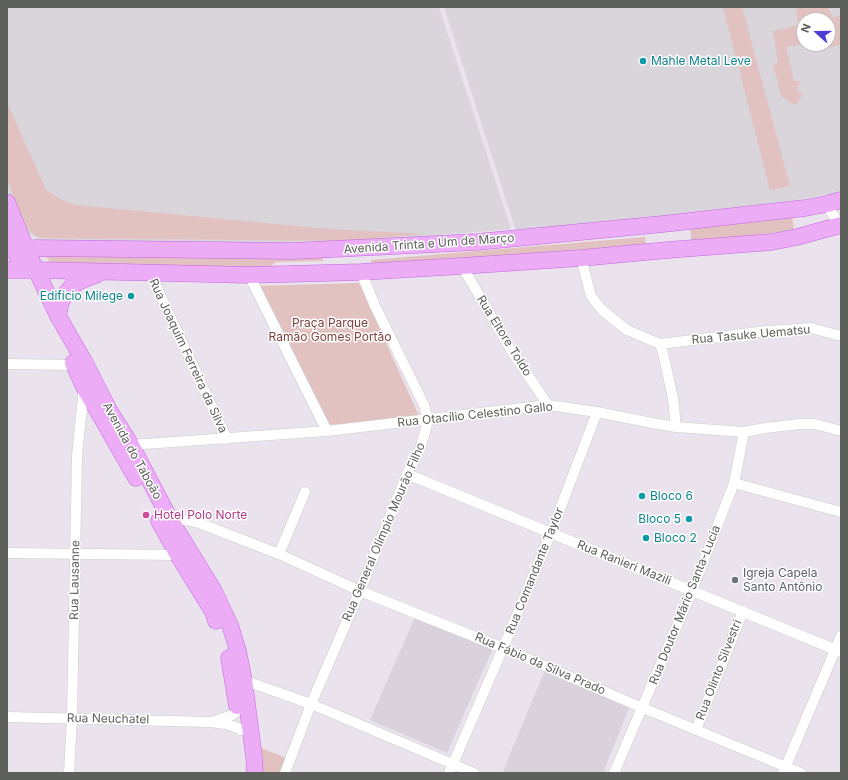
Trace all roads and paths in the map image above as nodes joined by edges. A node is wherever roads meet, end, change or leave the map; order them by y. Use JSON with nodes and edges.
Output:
{"nodes":[{"id":1,"x":7,"y":202,"type":"edge"},
{"id":2,"x":834,"y":202,"type":"edge"},
{"id":3,"x":840,"y":226,"type":"edge"},
{"id":4,"x":7,"y":232,"type":"edge"},
{"id":5,"x":421,"y":245,"type":"junction"},
{"id":6,"x":16,"y":249,"type":"edge"},
{"id":7,"x":324,"y":250,"type":"junction"},
{"id":8,"x":581,"y":258,"type":"junction"},
{"id":9,"x":462,"y":266,"type":"junction"},
{"id":10,"x":7,"y":270,"type":"edge"},
{"id":11,"x":30,"y":270,"type":"junction"},
{"id":12,"x":106,"y":272,"type":"junction"},
{"id":13,"x":361,"y":272,"type":"junction"},
{"id":14,"x":150,"y":273,"type":"junction"},
{"id":15,"x":268,"y":274,"type":"junction"},
{"id":16,"x":250,"y":275,"type":"junction"},
{"id":17,"x":58,"y":316,"type":"junction"},
{"id":18,"x":841,"y":336,"type":"edge"},
{"id":19,"x":660,"y":344,"type":"junction"},
{"id":20,"x":79,"y":363,"type":"junction"},
{"id":21,"x":7,"y":364,"type":"edge"},
{"id":22,"x":84,"y":386,"type":"junction"},
{"id":23,"x":548,"y":405,"type":"junction"},
{"id":24,"x":597,"y":412,"type":"junction"},
{"id":25,"x":428,"y":420,"type":"junction"},
{"id":26,"x":676,"y":427,"type":"junction"},
{"id":27,"x":327,"y":431,"type":"junction"},
{"id":28,"x":841,"y":431,"type":"edge"},
{"id":29,"x":744,"y":432,"type":"junction"},
{"id":30,"x":227,"y":439,"type":"junction"},
{"id":31,"x":131,"y":445,"type":"junction"},
{"id":32,"x":407,"y":474,"type":"junction"},
{"id":33,"x":734,"y":483,"type":"junction"},
{"id":34,"x":305,"y":492,"type":"dead end"},
{"id":35,"x":841,"y":512,"type":"edge"},
{"id":36,"x":171,"y":521,"type":"junction"},
{"id":37,"x":551,"y":533,"type":"junction"},
{"id":38,"x":7,"y":553,"type":"edge"},
{"id":39,"x":76,"y":554,"type":"junction"},
{"id":40,"x":279,"y":554,"type":"junction"},
{"id":41,"x":178,"y":555,"type":"junction"},
{"id":42,"x":360,"y":591,"type":"junction"},
{"id":43,"x":692,"y":591,"type":"junction"},
{"id":44,"x":743,"y":611,"type":"junction"},
{"id":45,"x":841,"y":636,"type":"edge"},
{"id":46,"x":503,"y":648,"type":"junction"},
{"id":47,"x":838,"y":651,"type":"edge"},
{"id":48,"x":238,"y":678,"type":"junction"},
{"id":49,"x":311,"y":704,"type":"junction"},
{"id":50,"x":642,"y":708,"type":"junction"},
{"id":51,"x":238,"y":710,"type":"junction"},
{"id":52,"x":7,"y":717,"type":"edge"},
{"id":53,"x":72,"y":718,"type":"junction"},
{"id":54,"x":210,"y":722,"type":"junction"},
{"id":55,"x":241,"y":730,"type":"junction"},
{"id":56,"x":696,"y":730,"type":"junction"},
{"id":57,"x":451,"y":769,"type":"edge"},
{"id":58,"x":784,"y":770,"type":"edge"},
{"id":59,"x":69,"y":773,"type":"edge"},
{"id":60,"x":245,"y":773,"type":"edge"},
{"id":61,"x":255,"y":773,"type":"edge"},
{"id":62,"x":285,"y":773,"type":"edge"},
{"id":63,"x":474,"y":773,"type":"edge"},
{"id":64,"x":614,"y":773,"type":"edge"},
{"id":65,"x":801,"y":773,"type":"edge"}],
"edges":[{"from":1,"to":6,"type":"main road","name":"Avenida do Taboão"},
{"from":2,"to":3,"type":"street"},
{"from":2,"to":5,"type":"main road","name":"Avenida Trinta e Um de Março"},
{"from":3,"to":8,"type":"main road","name":"Avenida Trinta e Um de Março"},
{"from":4,"to":6,"type":"main road","name":"Avenida do Taboão"},
{"from":5,"to":7,"type":"main road","name":"Avenida Trinta e Um de Março"},
{"from":5,"to":13,"type":"main road"},
{"from":6,"to":7,"type":"main road","name":"Avenida Trinta e Um de Março"},
{"from":6,"to":11,"type":"main road","name":"Avenida do Taboão"},
{"from":7,"to":15,"type":"main road"},
{"from":8,"to":9,"type":"main road","name":"Avenida Trinta e Um de Março"},
{"from":8,"to":19,"type":"street"},
{"from":9,"to":13,"type":"main road","name":"Avenida Trinta e Um de Março"},
{"from":9,"to":23,"type":"street","name":"Rua Eltore Toldo"},
{"from":10,"to":11,"type":"main road","name":"Avenida Trinta e Um de Março"},
{"from":11,"to":12,"type":"main road","name":"Avenida Trinta e Um de Março"},
{"from":11,"to":17,"type":"main road","name":"Avenida do Taboão"},
{"from":11,"to":20,"type":"main road","name":"Avenida do Taboão"},
{"from":12,"to":14,"type":"main road","name":"Avenida Trinta e Um de Março"},
{"from":12,"to":17,"type":"main road"},
{"from":13,"to":15,"type":"main road","name":"Avenida Trinta e Um de Março"},
{"from":13,"to":25,"type":"street"},
{"from":14,"to":16,"type":"main road","name":"Avenida Trinta e Um de Março"},
{"from":14,"to":30,"type":"street","name":"Rua Joaquim Ferreira da Silva"},
{"from":15,"to":16,"type":"main road","name":"Avenida Trinta e Um de Março"},
{"from":16,"to":27,"type":"street"},
{"from":17,"to":20,"type":"main road","name":"Avenida do Taboão"},
{"from":18,"to":19,"type":"street","name":"Rua Tasuke Uematsu"},
{"from":19,"to":26,"type":"street"},
{"from":20,"to":21,"type":"street"},
{"from":20,"to":22,"type":"main road","name":"Avenida do Taboão"},
{"from":20,"to":31,"type":"main road","name":"Avenida do Taboão"},
{"from":22,"to":39,"type":"street","name":"Rua Lausanne"},
{"from":22,"to":41,"type":"main road","name":"Avenida do Taboão"},
{"from":23,"to":24,"type":"street","name":"Rua Otacílio Celestino Gallo"},
{"from":23,"to":25,"type":"street","name":"Rua Otacílio Celestino Gallo"},
{"from":24,"to":26,"type":"street","name":"Rua Otacílio Celestino Gallo"},
{"from":24,"to":37,"type":"street","name":"Rua Comandante Taylor"},
{"from":25,"to":27,"type":"street","name":"Rua Otacílio Celestino Gallo"},
{"from":25,"to":32,"type":"street","name":"Rua General Olímpio Mourão Filho"},
{"from":26,"to":29,"type":"street","name":"Rua Otacílio Celestino Gallo"},
{"from":27,"to":30,"type":"street","name":"Rua Otacílio Celestino Gallo"},
{"from":28,"to":29,"type":"street","name":"Rua Otacílio Celestino Gallo"},
{"from":29,"to":33,"type":"street","name":"Rua Doutor Mário Santa-Lucia"},
{"from":30,"to":31,"type":"street","name":"Rua Otacílio Celestino Gallo"},
{"from":31,"to":36,"type":"main road","name":"Avenida do Taboão"},
{"from":32,"to":37,"type":"street","name":"Rua Ranieri Mazili"},
{"from":32,"to":42,"type":"street","name":"Rua General Olímpio Mourão Filho"},
{"from":33,"to":35,"type":"street"},
{"from":33,"to":43,"type":"street","name":"Rua Doutor Mário Santa-Lucia"},
{"from":34,"to":40,"type":"street"},
{"from":36,"to":40,"type":"street","name":"Rua Fábio da Silva Prado"},
{"from":36,"to":48,"type":"main road","name":"Avenida do Taboão"},
{"from":37,"to":43,"type":"street","name":"Rua Ranieri Mazili"},
{"from":37,"to":46,"type":"street","name":"Rua Comandante Taylor"},
{"from":38,"to":39,"type":"street"},
{"from":39,"to":41,"type":"street"},
{"from":39,"to":53,"type":"street","name":"Rua Lausanne"},
{"from":40,"to":42,"type":"street","name":"Rua Fábio da Silva Prado"},
{"from":41,"to":48,"type":"main road","name":"Avenida do Taboão"},
{"from":42,"to":46,"type":"street","name":"Rua Fábio da Silva Prado"},
{"from":42,"to":49,"type":"street","name":"Rua General Olímpio Mourão Filho"},
{"from":43,"to":44,"type":"street","name":"Rua Ranieri Mazili"},
{"from":43,"to":50,"type":"street","name":"Rua Doutor Mário Santa-Lucia"},
{"from":44,"to":47,"type":"street","name":"Rua Ranieri Mazili"},
{"from":44,"to":56,"type":"street","name":"Rua Olinto Silvestri"},
{"from":45,"to":47,"type":"street"},
{"from":46,"to":50,"type":"street","name":"Rua Fábio da Silva Prado"},
{"from":46,"to":57,"type":"street","name":"Rua Comandante Taylor"},
{"from":47,"to":58,"type":"street"},
{"from":48,"to":49,"type":"street"},
{"from":48,"to":51,"type":"main road","name":"Avenida do Taboão"},
{"from":48,"to":61,"type":"main road","name":"Avenida do Taboão"},
{"from":49,"to":57,"type":"street"},
{"from":49,"to":62,"type":"street","name":"Rua General Olímpio Mourão Filho"},
{"from":50,"to":56,"type":"street","name":"Rua Fábio da Silva Prado"},
{"from":50,"to":64,"type":"street","name":"Rua Doutor Mário Santa-Lucia"},
{"from":51,"to":54,"type":"street","name":"Rua Neuchatel"},
{"from":51,"to":55,"type":"main road","name":"Avenida do Taboão"},
{"from":52,"to":53,"type":"street","name":"Rua Neuchatel"},
{"from":53,"to":54,"type":"street","name":"Rua Neuchatel"},
{"from":53,"to":59,"type":"street","name":"Rua Lausanne"},
{"from":54,"to":55,"type":"street","name":"Rua Neuchatel"},
{"from":55,"to":60,"type":"main road","name":"Avenida do Taboão"},
{"from":56,"to":58,"type":"street","name":"Rua Fábio da Silva Prado"},
{"from":57,"to":63,"type":"street"},
{"from":58,"to":65,"type":"street","name":"Rua Fábio da Silva Prado"}]}
